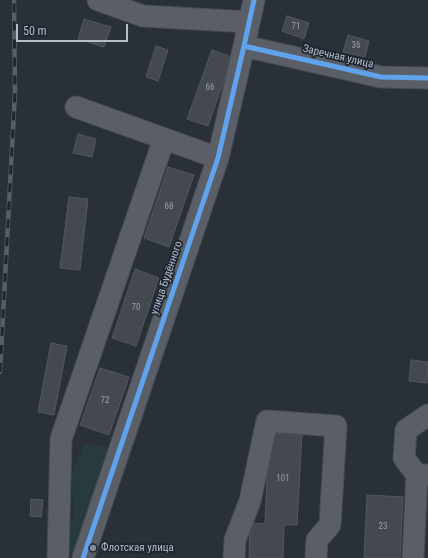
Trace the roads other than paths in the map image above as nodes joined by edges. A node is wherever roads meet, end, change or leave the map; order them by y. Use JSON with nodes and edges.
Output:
{"nodes":[{"id":1,"x":98,"y":0,"type":"edge"},
{"id":2,"x":254,"y":0,"type":"edge"},
{"id":3,"x":249,"y":22,"type":"junction"},
{"id":4,"x":244,"y":46,"type":"junction"},
{"id":5,"x":428,"y":78,"type":"edge"},
{"id":6,"x":76,"y":108,"type":"dead end"},
{"id":7,"x":164,"y":139,"type":"junction"},
{"id":8,"x":218,"y":158,"type":"junction"},
{"id":9,"x":428,"y":415,"type":"edge"},
{"id":10,"x":423,"y":475,"type":"edge"},
{"id":11,"x":58,"y":558,"type":"edge"},
{"id":12,"x":83,"y":558,"type":"edge"},
{"id":13,"x":234,"y":558,"type":"edge"},
{"id":14,"x":316,"y":558,"type":"edge"},
{"id":15,"x":413,"y":558,"type":"edge"}],
"edges":[{"from":1,"to":3,"type":"street"},
{"from":2,"to":3,"type":"street","name":"улица Будённого"},
{"from":3,"to":4,"type":"street","name":"улица Будённого"},
{"from":4,"to":5,"type":"street","name":"Заречная улица"},
{"from":4,"to":8,"type":"street","name":"улица Будённого"},
{"from":6,"to":7,"type":"street"},
{"from":7,"to":8,"type":"street"},
{"from":7,"to":11,"type":"street"},
{"from":8,"to":12,"type":"street","name":"улица Будённого"},
{"from":9,"to":10,"type":"street"},
{"from":10,"to":15,"type":"street"},
{"from":13,"to":14,"type":"street"}]}
